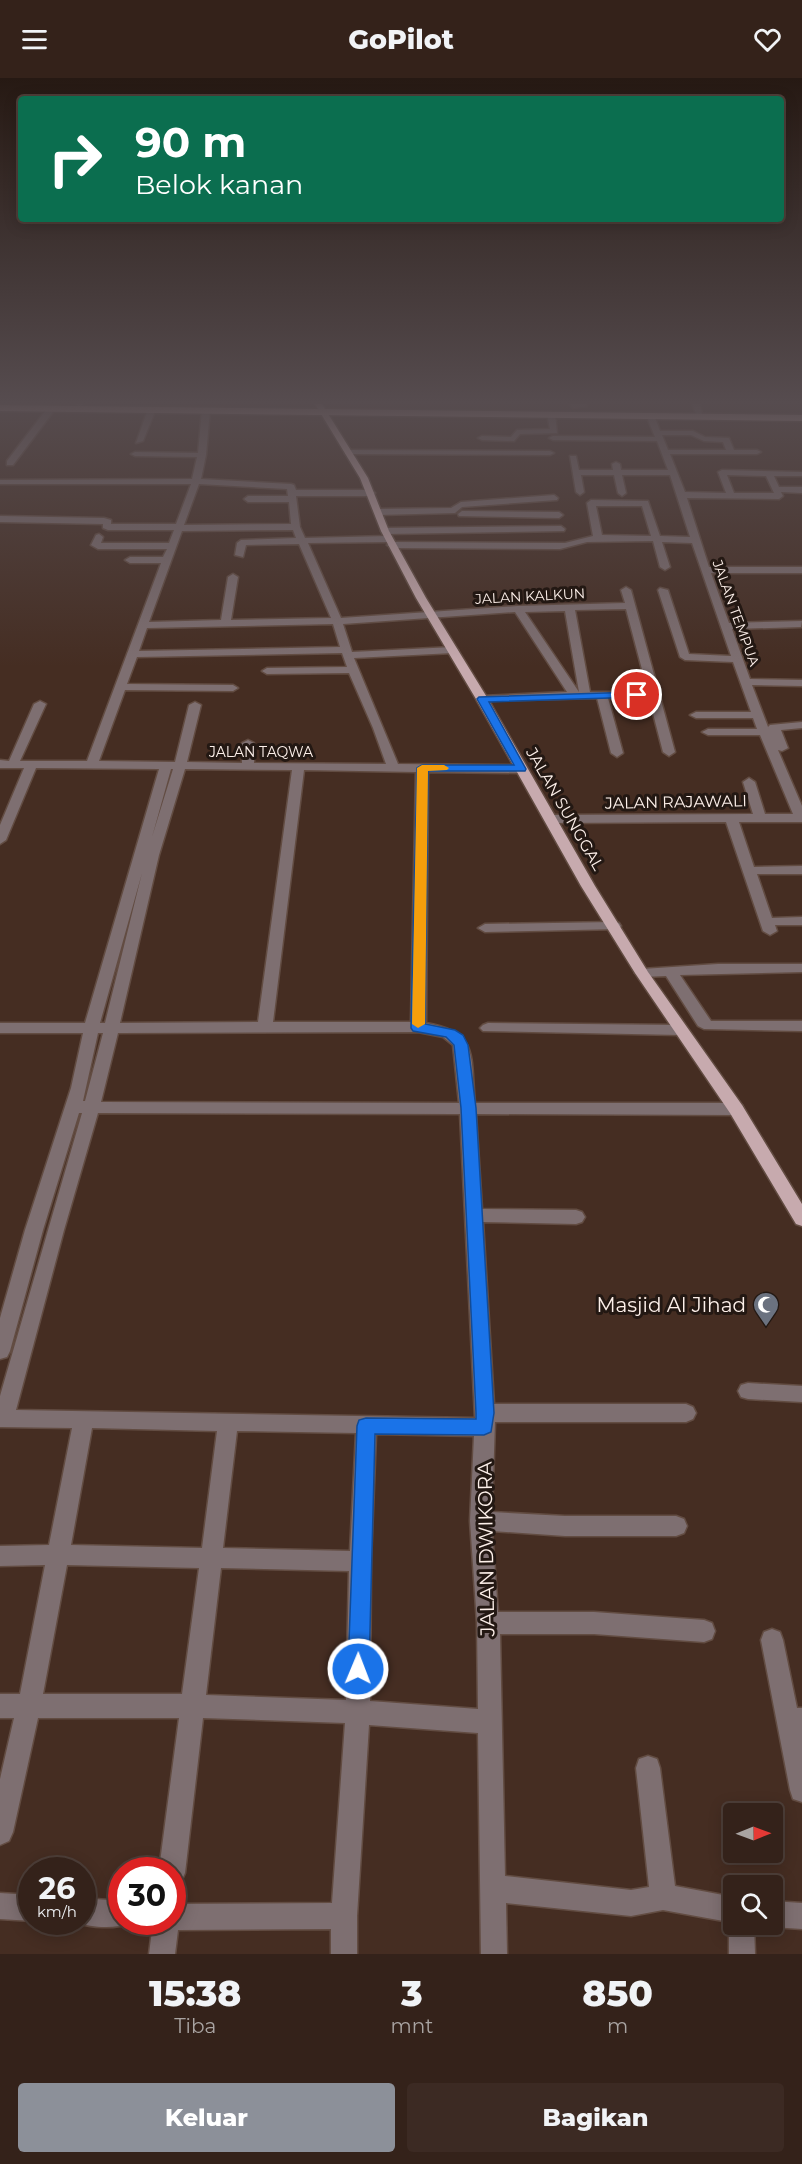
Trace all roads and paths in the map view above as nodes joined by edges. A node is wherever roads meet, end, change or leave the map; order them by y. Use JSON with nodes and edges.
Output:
{"nodes":[{"id":1,"x":192,"y":492,"type":"edge"},
{"id":2,"x":292,"y":492,"type":"edge"},
{"id":3,"x":681,"y":492,"type":"edge"},
{"id":4,"x":729,"y":492,"type":"edge"},
{"id":5,"x":777,"y":492,"type":"edge"},
{"id":6,"x":371,"y":493,"type":"joint"},
{"id":7,"x":682,"y":495,"type":"junction"},
{"id":8,"x":293,"y":496,"type":"junction"},
{"id":9,"x":731,"y":496,"type":"junction"},
{"id":10,"x":554,"y":498,"type":"dead end"},
{"id":11,"x":248,"y":499,"type":"dead end"},
{"id":12,"x":455,"y":510,"type":"junction"},
{"id":13,"x":378,"y":512,"type":"junction"},
{"id":14,"x":559,"y":515,"type":"dead end"},
{"id":15,"x":0,"y":519,"type":"edge"},
{"id":16,"x":179,"y":527,"type":"junction"},
{"id":17,"x":296,"y":527,"type":"junction"},
{"id":18,"x":561,"y":529,"type":"dead end"},
{"id":19,"x":99,"y":537,"type":"dead end"},
{"id":20,"x":388,"y":538,"type":"junction"},
{"id":21,"x":598,"y":538,"type":"junction"},
{"id":22,"x":656,"y":540,"type":"junction"},
{"id":23,"x":696,"y":540,"type":"junction"},
{"id":24,"x":301,"y":541,"type":"junction"},
{"id":25,"x":172,"y":546,"type":"junction"},
{"id":26,"x":240,"y":555,"type":"dead end"},
{"id":27,"x":130,"y":560,"type":"dead end"},
{"id":28,"x":167,"y":560,"type":"junction"},
{"id":29,"x":665,"y":567,"type":"dead end"},
{"id":30,"x":705,"y":570,"type":"junction"},
{"id":31,"x":802,"y":570,"type":"edge"},
{"id":32,"x":232,"y":576,"type":"dead end"},
{"id":33,"x":626,"y":590,"type":"dead end"},
{"id":34,"x":663,"y":590,"type":"dead end"},
{"id":35,"x":630,"y":606,"type":"junction"},
{"id":36,"x":569,"y":607,"type":"junction"},
{"id":37,"x":518,"y":609,"type":"junction"},
{"id":38,"x":431,"y":615,"type":"junction"},
{"id":39,"x":337,"y":621,"type":"junction"},
{"id":40,"x":226,"y":623,"type":"junction"},
{"id":41,"x":801,"y":624,"type":"edge"},
{"id":42,"x":142,"y":625,"type":"junction"},
{"id":43,"x":726,"y":626,"type":"junction"},
{"id":44,"x":453,"y":650,"type":"junction"},
{"id":45,"x":348,"y":652,"type":"junction"},
{"id":46,"x":132,"y":654,"type":"junction"},
{"id":47,"x":737,"y":659,"type":"junction"},
{"id":48,"x":353,"y":670,"type":"junction"},
{"id":49,"x":267,"y":671,"type":"dead end"},
{"id":50,"x":746,"y":682,"type":"junction"},
{"id":51,"x":802,"y":683,"type":"edge"},
{"id":52,"x":120,"y":687,"type":"junction"},
{"id":53,"x":233,"y":688,"type":"dead end"},
{"id":54,"x":580,"y":695,"type":"junction"},
{"id":55,"x":602,"y":695,"type":"junction"},
{"id":56,"x":654,"y":695,"type":"junction"},
{"id":57,"x":482,"y":699,"type":"junction"},
{"id":58,"x":40,"y":704,"type":"dead end"},
{"id":59,"x":195,"y":705,"type":"dead end"},
{"id":60,"x":696,"y":714,"type":"dead end"},
{"id":61,"x":758,"y":715,"type":"junction"},
{"id":62,"x":802,"y":725,"type":"edge"},
{"id":63,"x":708,"y":732,"type":"dead end"},
{"id":64,"x":764,"y":732,"type":"junction"},
{"id":65,"x":248,"y":743,"type":"dead end"},
{"id":66,"x":669,"y":752,"type":"dead end"},
{"id":67,"x":617,"y":753,"type":"dead end"},
{"id":68,"x":6,"y":764,"type":"edge"},
{"id":69,"x":32,"y":764,"type":"junction"},
{"id":70,"x":92,"y":765,"type":"junction"},
{"id":71,"x":173,"y":766,"type":"junction"},
{"id":72,"x":248,"y":768,"type":"junction"},
{"id":73,"x":298,"y":768,"type":"junction"},
{"id":74,"x":393,"y":768,"type":"junction"},
{"id":75,"x":422,"y":768,"type":"junction"},
{"id":76,"x":521,"y":769,"type":"junction"},
{"id":77,"x":749,"y":782,"type":"dead end"},
{"id":78,"x":802,"y":798,"type":"edge"},
{"id":79,"x":731,"y":818,"type":"junction"},
{"id":80,"x":760,"y":818,"type":"junction"},
{"id":81,"x":802,"y":818,"type":"edge"},
{"id":82,"x":550,"y":819,"type":"junction"},
{"id":83,"x":0,"y":840,"type":"edge"},
{"id":84,"x":758,"y":870,"type":"dead end"},
{"id":85,"x":802,"y":870,"type":"edge"},
{"id":86,"x":133,"y":909,"type":"junction"},
{"id":87,"x":802,"y":921,"type":"edge"},
{"id":88,"x":614,"y":926,"type":"junction"},
{"id":89,"x":486,"y":928,"type":"dead end"},
{"id":90,"x":802,"y":968,"type":"edge"},
{"id":91,"x":670,"y":971,"type":"junction"},
{"id":92,"x":642,"y":973,"type":"junction"},
{"id":93,"x":802,"y":1026,"type":"edge"},
{"id":94,"x":265,"y":1027,"type":"junction"},
{"id":95,"x":0,"y":1028,"type":"edge"},
{"id":96,"x":418,"y":1028,"type":"junction"},
{"id":97,"x":488,"y":1028,"type":"dead end"},
{"id":98,"x":91,"y":1029,"type":"junction"},
{"id":99,"x":112,"y":1029,"type":"junction"},
{"id":100,"x":681,"y":1030,"type":"junction"},
{"id":101,"x":82,"y":1107,"type":"junction"},
{"id":102,"x":468,"y":1108,"type":"junction"},
{"id":103,"x":735,"y":1109,"type":"junction"},
{"id":104,"x":473,"y":1215,"type":"junction"},
{"id":105,"x":576,"y":1216,"type":"dead end"},
{"id":106,"x":802,"y":1219,"type":"edge"},
{"id":107,"x":34,"y":1230,"type":"junction"},
{"id":108,"x":55,"y":1230,"type":"junction"},
{"id":109,"x":38,"y":1295,"type":"junction"},
{"id":110,"x":17,"y":1296,"type":"junction"},
{"id":111,"x":0,"y":1351,"type":"edge"},
{"id":112,"x":748,"y":1391,"type":"dead end"},
{"id":113,"x":802,"y":1394,"type":"edge"},
{"id":114,"x":686,"y":1413,"type":"dead end"},
{"id":115,"x":2,"y":1418,"type":"edge"},
{"id":116,"x":84,"y":1419,"type":"junction"},
{"id":117,"x":485,"y":1420,"type":"junction"},
{"id":118,"x":228,"y":1422,"type":"junction"},
{"id":119,"x":366,"y":1426,"type":"junction"},
{"id":120,"x":481,"y":1521,"type":"junction"},
{"id":121,"x":676,"y":1526,"type":"dead end"},
{"id":122,"x":58,"y":1555,"type":"junction"},
{"id":123,"x":0,"y":1556,"type":"edge"},
{"id":124,"x":212,"y":1558,"type":"junction"},
{"id":125,"x":360,"y":1562,"type":"junction"},
{"id":126,"x":488,"y":1623,"type":"junction"},
{"id":127,"x":704,"y":1631,"type":"dead end"},
{"id":128,"x":772,"y":1640,"type":"dead end"},
{"id":129,"x":0,"y":1706,"type":"edge"},
{"id":130,"x":29,"y":1706,"type":"junction"},
{"id":131,"x":194,"y":1706,"type":"junction"},
{"id":132,"x":358,"y":1712,"type":"junction"},
{"id":133,"x":795,"y":1720,"type":"edge"},
{"id":134,"x":489,"y":1722,"type":"junction"},
{"id":135,"x":648,"y":1768,"type":"dead end"},
{"id":136,"x":802,"y":1790,"type":"edge"},
{"id":137,"x":0,"y":1832,"type":"edge"},
{"id":138,"x":174,"y":1857,"type":"edge"},
{"id":139,"x":492,"y":1888,"type":"junction"},
{"id":140,"x":663,"y":1897,"type":"junction"},
{"id":141,"x":0,"y":1906,"type":"edge"},
{"id":142,"x":18,"y":1907,"type":"edge"},
{"id":143,"x":723,"y":1908,"type":"edge"},
{"id":144,"x":783,"y":1915,"type":"edge"},
{"id":145,"x":344,"y":1916,"type":"junction"},
{"id":146,"x":802,"y":1916,"type":"edge"},
{"id":147,"x":186,"y":1917,"type":"edge"},
{"id":148,"x":164,"y":1935,"type":"edge"},
{"id":149,"x":741,"y":1935,"type":"edge"},
{"id":150,"x":162,"y":1954,"type":"edge"},
{"id":151,"x":344,"y":1954,"type":"edge"},
{"id":152,"x":494,"y":1954,"type":"edge"},
{"id":153,"x":742,"y":1954,"type":"edge"}],
"edges":[{"from":1,"to":16,"type":"street"},
{"from":2,"to":8,"type":"street"},
{"from":3,"to":7,"type":"street","name":"JALAN TEMPUA"},
{"from":4,"to":9,"type":"street"},
{"from":5,"to":9,"type":"street"},
{"from":6,"to":8,"type":"street"},
{"from":6,"to":13,"type":"main road","name":"JALAN SUNGGAL"},
{"from":7,"to":9,"type":"street"},
{"from":7,"to":23,"type":"street","name":"JALAN TEMPUA"},
{"from":8,"to":11,"type":"street"},
{"from":8,"to":17,"type":"street"},
{"from":10,"to":12,"type":"street"},
{"from":12,"to":13,"type":"street"},
{"from":12,"to":14,"type":"street"},
{"from":13,"to":20,"type":"main road","name":"JALAN SUNGGAL"},
{"from":15,"to":16,"type":"street"},
{"from":16,"to":17,"type":"street"},
{"from":16,"to":25,"type":"street"},
{"from":17,"to":24,"type":"street"},
{"from":18,"to":20,"type":"street"},
{"from":19,"to":25,"type":"street"},
{"from":20,"to":21,"type":"street"},
{"from":20,"to":24,"type":"street"},
{"from":20,"to":38,"type":"main road","name":"JALAN SUNGGAL"},
{"from":21,"to":22,"type":"street"},
{"from":21,"to":22,"type":"street"},
{"from":22,"to":23,"type":"street"},
{"from":22,"to":29,"type":"street"},
{"from":23,"to":30,"type":"street","name":"JALAN TEMPUA"},
{"from":24,"to":26,"type":"street"},
{"from":24,"to":39,"type":"street"},
{"from":25,"to":28,"type":"street"},
{"from":27,"to":28,"type":"street"},
{"from":28,"to":42,"type":"street"},
{"from":30,"to":31,"type":"street"},
{"from":30,"to":43,"type":"street","name":"JALAN TEMPUA"},
{"from":32,"to":40,"type":"street"},
{"from":33,"to":35,"type":"street"},
{"from":34,"to":47,"type":"street"},
{"from":35,"to":36,"type":"street","name":"JALAN KALKUN"},
{"from":35,"to":56,"type":"street"},
{"from":36,"to":37,"type":"street","name":"JALAN KALKUN"},
{"from":36,"to":54,"type":"street"},
{"from":37,"to":38,"type":"street","name":"JALAN KALKUN"},
{"from":37,"to":54,"type":"street"},
{"from":38,"to":39,"type":"street","name":"JALAN KALKUN"},
{"from":38,"to":44,"type":"main road","name":"JALAN SUNGGAL"},
{"from":39,"to":40,"type":"street","name":"JALAN KALKUN"},
{"from":39,"to":45,"type":"street"},
{"from":40,"to":42,"type":"street","name":"JALAN KALKUN"},
{"from":41,"to":43,"type":"street"},
{"from":42,"to":46,"type":"street"},
{"from":43,"to":47,"type":"street","name":"JALAN TEMPUA"},
{"from":44,"to":45,"type":"street"},
{"from":44,"to":57,"type":"main road","name":"JALAN SUNGGAL"},
{"from":45,"to":46,"type":"street"},
{"from":45,"to":48,"type":"street"},
{"from":46,"to":52,"type":"street"},
{"from":47,"to":50,"type":"street","name":"JALAN TEMPUA"},
{"from":48,"to":49,"type":"street"},
{"from":48,"to":74,"type":"street"},
{"from":50,"to":51,"type":"street"},
{"from":50,"to":61,"type":"street","name":"JALAN TEMPUA"},
{"from":52,"to":53,"type":"street"},
{"from":52,"to":70,"type":"street"},
{"from":54,"to":55,"type":"street"},
{"from":54,"to":57,"type":"street"},
{"from":55,"to":56,"type":"street"},
{"from":55,"to":67,"type":"street"},
{"from":56,"to":66,"type":"street"},
{"from":57,"to":76,"type":"main road","name":"JALAN SUNGGAL"},
{"from":58,"to":68,"type":"street"},
{"from":59,"to":71,"type":"street"},
{"from":60,"to":61,"type":"street"},
{"from":61,"to":64,"type":"street","name":"JALAN TEMPUA"},
{"from":62,"to":78,"type":"street"},
{"from":63,"to":64,"type":"street"},
{"from":64,"to":81,"type":"street","name":"JALAN TEMPUA"},
{"from":65,"to":72,"type":"street"},
{"from":68,"to":69,"type":"street","name":"JALAN TAQWA"},
{"from":69,"to":70,"type":"street","name":"JALAN TAQWA"},
{"from":69,"to":83,"type":"street"},
{"from":70,"to":71,"type":"street","name":"JALAN TAQWA"},
{"from":71,"to":72,"type":"street","name":"JALAN TAQWA"},
{"from":71,"to":86,"type":"street"},
{"from":72,"to":73,"type":"street","name":"JALAN TAQWA"},
{"from":73,"to":74,"type":"street","name":"JALAN TAQWA"},
{"from":73,"to":94,"type":"street"},
{"from":74,"to":75,"type":"street","name":"JALAN TAQWA"},
{"from":75,"to":76,"type":"street","name":"JALAN TAQWA"},
{"from":75,"to":96,"type":"street"},
{"from":76,"to":82,"type":"main road","name":"JALAN SUNGGAL"},
{"from":77,"to":80,"type":"street"},
{"from":79,"to":80,"type":"street","name":"JALAN RAJAWALI"},
{"from":79,"to":82,"type":"street","name":"JALAN RAJAWALI"},
{"from":79,"to":87,"type":"street"},
{"from":80,"to":81,"type":"street","name":"JALAN RAJAWALI"},
{"from":82,"to":88,"type":"main road","name":"JALAN SUNGGAL"},
{"from":84,"to":85,"type":"street"},
{"from":86,"to":98,"type":"street"},
{"from":86,"to":99,"type":"street"},
{"from":88,"to":89,"type":"street"},
{"from":88,"to":92,"type":"main road","name":"JALAN SUNGGAL"},
{"from":90,"to":91,"type":"street"},
{"from":91,"to":92,"type":"street"},
{"from":91,"to":93,"type":"street"},
{"from":92,"to":100,"type":"main road","name":"JALAN SUNGGAL"},
{"from":94,"to":96,"type":"street"},
{"from":94,"to":99,"type":"street"},
{"from":95,"to":98,"type":"street"},
{"from":96,"to":102,"type":"street","name":"JALAN DWIKORA"},
{"from":97,"to":100,"type":"street"},
{"from":98,"to":99,"type":"street"},
{"from":98,"to":101,"type":"street"},
{"from":99,"to":101,"type":"street"},
{"from":100,"to":103,"type":"main road","name":"JALAN SUNGGAL"},
{"from":101,"to":102,"type":"street"},
{"from":101,"to":107,"type":"street"},
{"from":101,"to":108,"type":"street"},
{"from":102,"to":103,"type":"street"},
{"from":102,"to":104,"type":"street","name":"JALAN DWIKORA"},
{"from":103,"to":106,"type":"main road","name":"JALAN SUNGGAL"},
{"from":104,"to":105,"type":"street"},
{"from":104,"to":117,"type":"street","name":"JALAN DWIKORA"},
{"from":107,"to":108,"type":"street"},
{"from":107,"to":110,"type":"street"},
{"from":108,"to":109,"type":"street"},
{"from":109,"to":110,"type":"street"},
{"from":109,"to":115,"type":"street"},
{"from":110,"to":111,"type":"street"},
{"from":112,"to":113,"type":"street"},
{"from":114,"to":117,"type":"street"},
{"from":115,"to":116,"type":"street"},
{"from":116,"to":118,"type":"street"},
{"from":116,"to":122,"type":"street"},
{"from":117,"to":119,"type":"street"},
{"from":117,"to":120,"type":"street","name":"JALAN DWIKORA"},
{"from":118,"to":119,"type":"street"},
{"from":118,"to":124,"type":"street"},
{"from":119,"to":125,"type":"street"},
{"from":120,"to":121,"type":"street"},
{"from":120,"to":126,"type":"street","name":"JALAN DWIKORA"},
{"from":122,"to":123,"type":"street"},
{"from":122,"to":124,"type":"street"},
{"from":122,"to":130,"type":"street"},
{"from":124,"to":125,"type":"street"},
{"from":124,"to":131,"type":"street"},
{"from":125,"to":132,"type":"street"},
{"from":126,"to":127,"type":"street"},
{"from":126,"to":134,"type":"street","name":"JALAN DWIKORA"},
{"from":128,"to":133,"type":"street"},
{"from":129,"to":130,"type":"street"},
{"from":130,"to":131,"type":"street"},
{"from":130,"to":137,"type":"street"},
{"from":131,"to":132,"type":"street"},
{"from":131,"to":138,"type":"street"},
{"from":132,"to":134,"type":"street"},
{"from":132,"to":145,"type":"street"},
{"from":133,"to":136,"type":"street"},
{"from":134,"to":139,"type":"street","name":"JALAN DWIKORA"},
{"from":135,"to":140,"type":"street"},
{"from":139,"to":140,"type":"street"},
{"from":139,"to":152,"type":"street","name":"JALAN DWIKORA"},
{"from":140,"to":143,"type":"street"},
{"from":141,"to":142,"type":"street"},
{"from":144,"to":146,"type":"street"},
{"from":145,"to":147,"type":"street"},
{"from":145,"to":151,"type":"street"},
{"from":148,"to":150,"type":"street"},
{"from":149,"to":153,"type":"street"}]}
